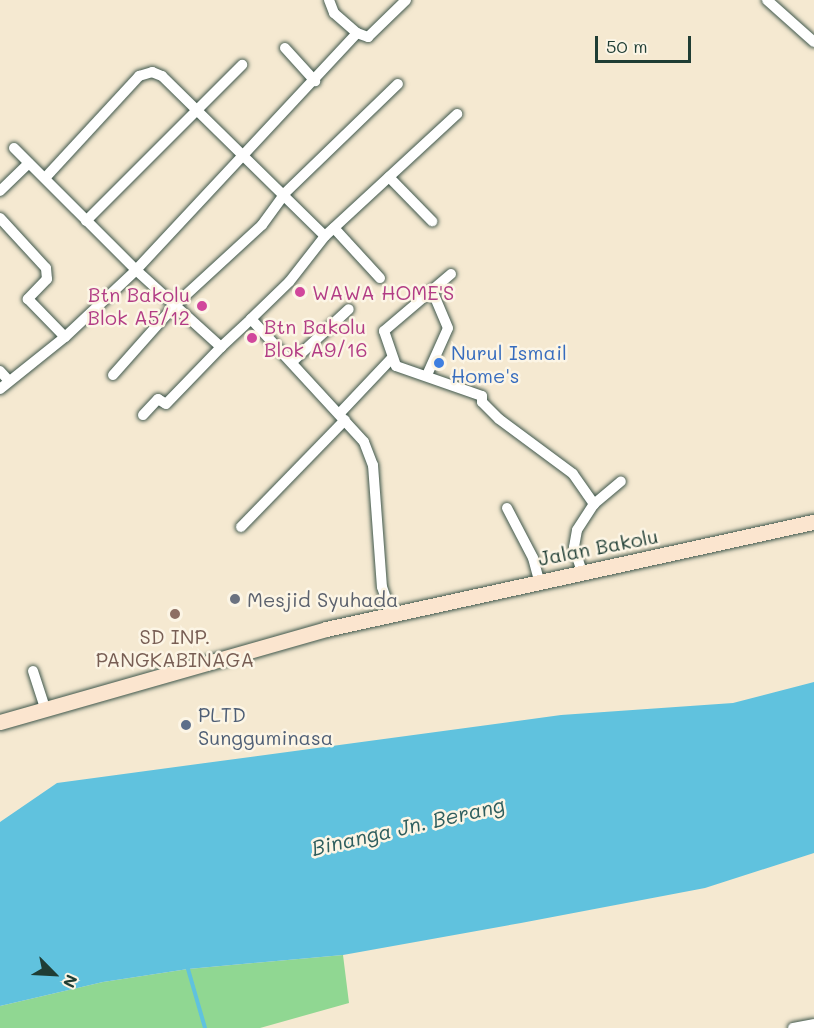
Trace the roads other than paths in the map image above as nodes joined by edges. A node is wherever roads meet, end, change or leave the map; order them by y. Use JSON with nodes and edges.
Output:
{"nodes":[{"id":1,"x":329,"y":0,"type":"edge"},
{"id":2,"x":406,"y":0,"type":"edge"},
{"id":3,"x":767,"y":0,"type":"edge"},
{"id":4,"x":357,"y":33,"type":"junction"},
{"id":5,"x":814,"y":42,"type":"edge"},
{"id":6,"x":285,"y":48,"type":"dead end"},
{"id":7,"x":242,"y":65,"type":"dead end"},
{"id":8,"x":315,"y":81,"type":"junction"},
{"id":9,"x":398,"y":84,"type":"dead end"},
{"id":10,"x":194,"y":109,"type":"junction"},
{"id":11,"x":457,"y":114,"type":"dead end"},
{"id":12,"x":14,"y":148,"type":"dead end"},
{"id":13,"x":242,"y":152,"type":"junction"},
{"id":14,"x":29,"y":163,"type":"junction"},
{"id":15,"x":389,"y":177,"type":"junction"},
{"id":16,"x":45,"y":178,"type":"junction"},
{"id":17,"x":0,"y":191,"type":"edge"},
{"id":18,"x":285,"y":193,"type":"junction"},
{"id":19,"x":0,"y":218,"type":"edge"},
{"id":20,"x":432,"y":221,"type":"dead end"},
{"id":21,"x":86,"y":222,"type":"junction"},
{"id":22,"x":334,"y":228,"type":"junction"},
{"id":23,"x":325,"y":236,"type":"junction"},
{"id":24,"x":136,"y":270,"type":"junction"},
{"id":25,"x":451,"y":274,"type":"dead end"},
{"id":26,"x":380,"y":278,"type":"dead end"},
{"id":27,"x":433,"y":293,"type":"junction"},
{"id":28,"x":176,"y":304,"type":"junction"},
{"id":29,"x":349,"y":309,"type":"dead end"},
{"id":30,"x":251,"y":319,"type":"junction"},
{"id":31,"x":65,"y":337,"type":"junction"},
{"id":32,"x":221,"y":346,"type":"junction"},
{"id":33,"x":392,"y":358,"type":"junction"},
{"id":34,"x":293,"y":361,"type":"junction"},
{"id":35,"x":0,"y":371,"type":"edge"},
{"id":36,"x":113,"y":375,"type":"dead end"},
{"id":37,"x":427,"y":375,"type":"junction"},
{"id":38,"x":4,"y":385,"type":"edge"},
{"id":39,"x":143,"y":415,"type":"dead end"},
{"id":40,"x":342,"y":416,"type":"junction"},
{"id":41,"x":621,"y":481,"type":"dead end"},
{"id":42,"x":594,"y":504,"type":"junction"},
{"id":43,"x":507,"y":508,"type":"dead end"},
{"id":44,"x":814,"y":522,"type":"edge"},
{"id":45,"x":241,"y":527,"type":"dead end"},
{"id":46,"x":582,"y":572,"type":"junction"},
{"id":47,"x":539,"y":580,"type":"junction"},
{"id":48,"x":391,"y":614,"type":"junction"},
{"id":49,"x":33,"y":671,"type":"dead end"},
{"id":50,"x":43,"y":704,"type":"junction"},
{"id":51,"x":0,"y":722,"type":"edge"},
{"id":52,"x":814,"y":1024,"type":"edge"},
{"id":53,"x":793,"y":1028,"type":"edge"}],
"edges":[{"from":1,"to":4,"type":"street"},
{"from":2,"to":4,"type":"street"},
{"from":3,"to":5,"type":"street"},
{"from":4,"to":8,"type":"street"},
{"from":6,"to":8,"type":"street"},
{"from":7,"to":10,"type":"street"},
{"from":8,"to":13,"type":"street"},
{"from":9,"to":18,"type":"street"},
{"from":10,"to":13,"type":"street"},
{"from":10,"to":16,"type":"street"},
{"from":10,"to":21,"type":"street"},
{"from":11,"to":15,"type":"street"},
{"from":12,"to":14,"type":"street"},
{"from":13,"to":18,"type":"street"},
{"from":13,"to":24,"type":"street"},
{"from":14,"to":16,"type":"street"},
{"from":14,"to":17,"type":"street"},
{"from":15,"to":20,"type":"street"},
{"from":15,"to":22,"type":"street"},
{"from":16,"to":21,"type":"street"},
{"from":18,"to":23,"type":"street"},
{"from":18,"to":28,"type":"street"},
{"from":19,"to":31,"type":"street"},
{"from":21,"to":24,"type":"street"},
{"from":22,"to":23,"type":"street"},
{"from":22,"to":26,"type":"street"},
{"from":23,"to":30,"type":"street"},
{"from":24,"to":28,"type":"street"},
{"from":24,"to":31,"type":"street"},
{"from":25,"to":27,"type":"street"},
{"from":27,"to":33,"type":"street"},
{"from":27,"to":37,"type":"street"},
{"from":28,"to":32,"type":"street"},
{"from":28,"to":36,"type":"street"},
{"from":29,"to":34,"type":"street"},
{"from":30,"to":32,"type":"street"},
{"from":30,"to":34,"type":"street"},
{"from":31,"to":38,"type":"street"},
{"from":32,"to":39,"type":"street"},
{"from":33,"to":37,"type":"street"},
{"from":33,"to":40,"type":"street"},
{"from":34,"to":40,"type":"street"},
{"from":35,"to":38,"type":"street"},
{"from":37,"to":42,"type":"street"},
{"from":40,"to":45,"type":"street"},
{"from":40,"to":48,"type":"street"},
{"from":41,"to":42,"type":"street"},
{"from":42,"to":46,"type":"street"},
{"from":43,"to":47,"type":"street"},
{"from":44,"to":46,"type":"main road","name":"Jalan Bakolu"},
{"from":46,"to":47,"type":"main road","name":"Jalan Bakolu"},
{"from":47,"to":48,"type":"main road","name":"Jalan Bakolu"},
{"from":48,"to":50,"type":"main road","name":"Jalan Bakolu"},
{"from":49,"to":50,"type":"street"},
{"from":50,"to":51,"type":"main road","name":"Jalan Bakolu"},
{"from":52,"to":53,"type":"street"}]}
